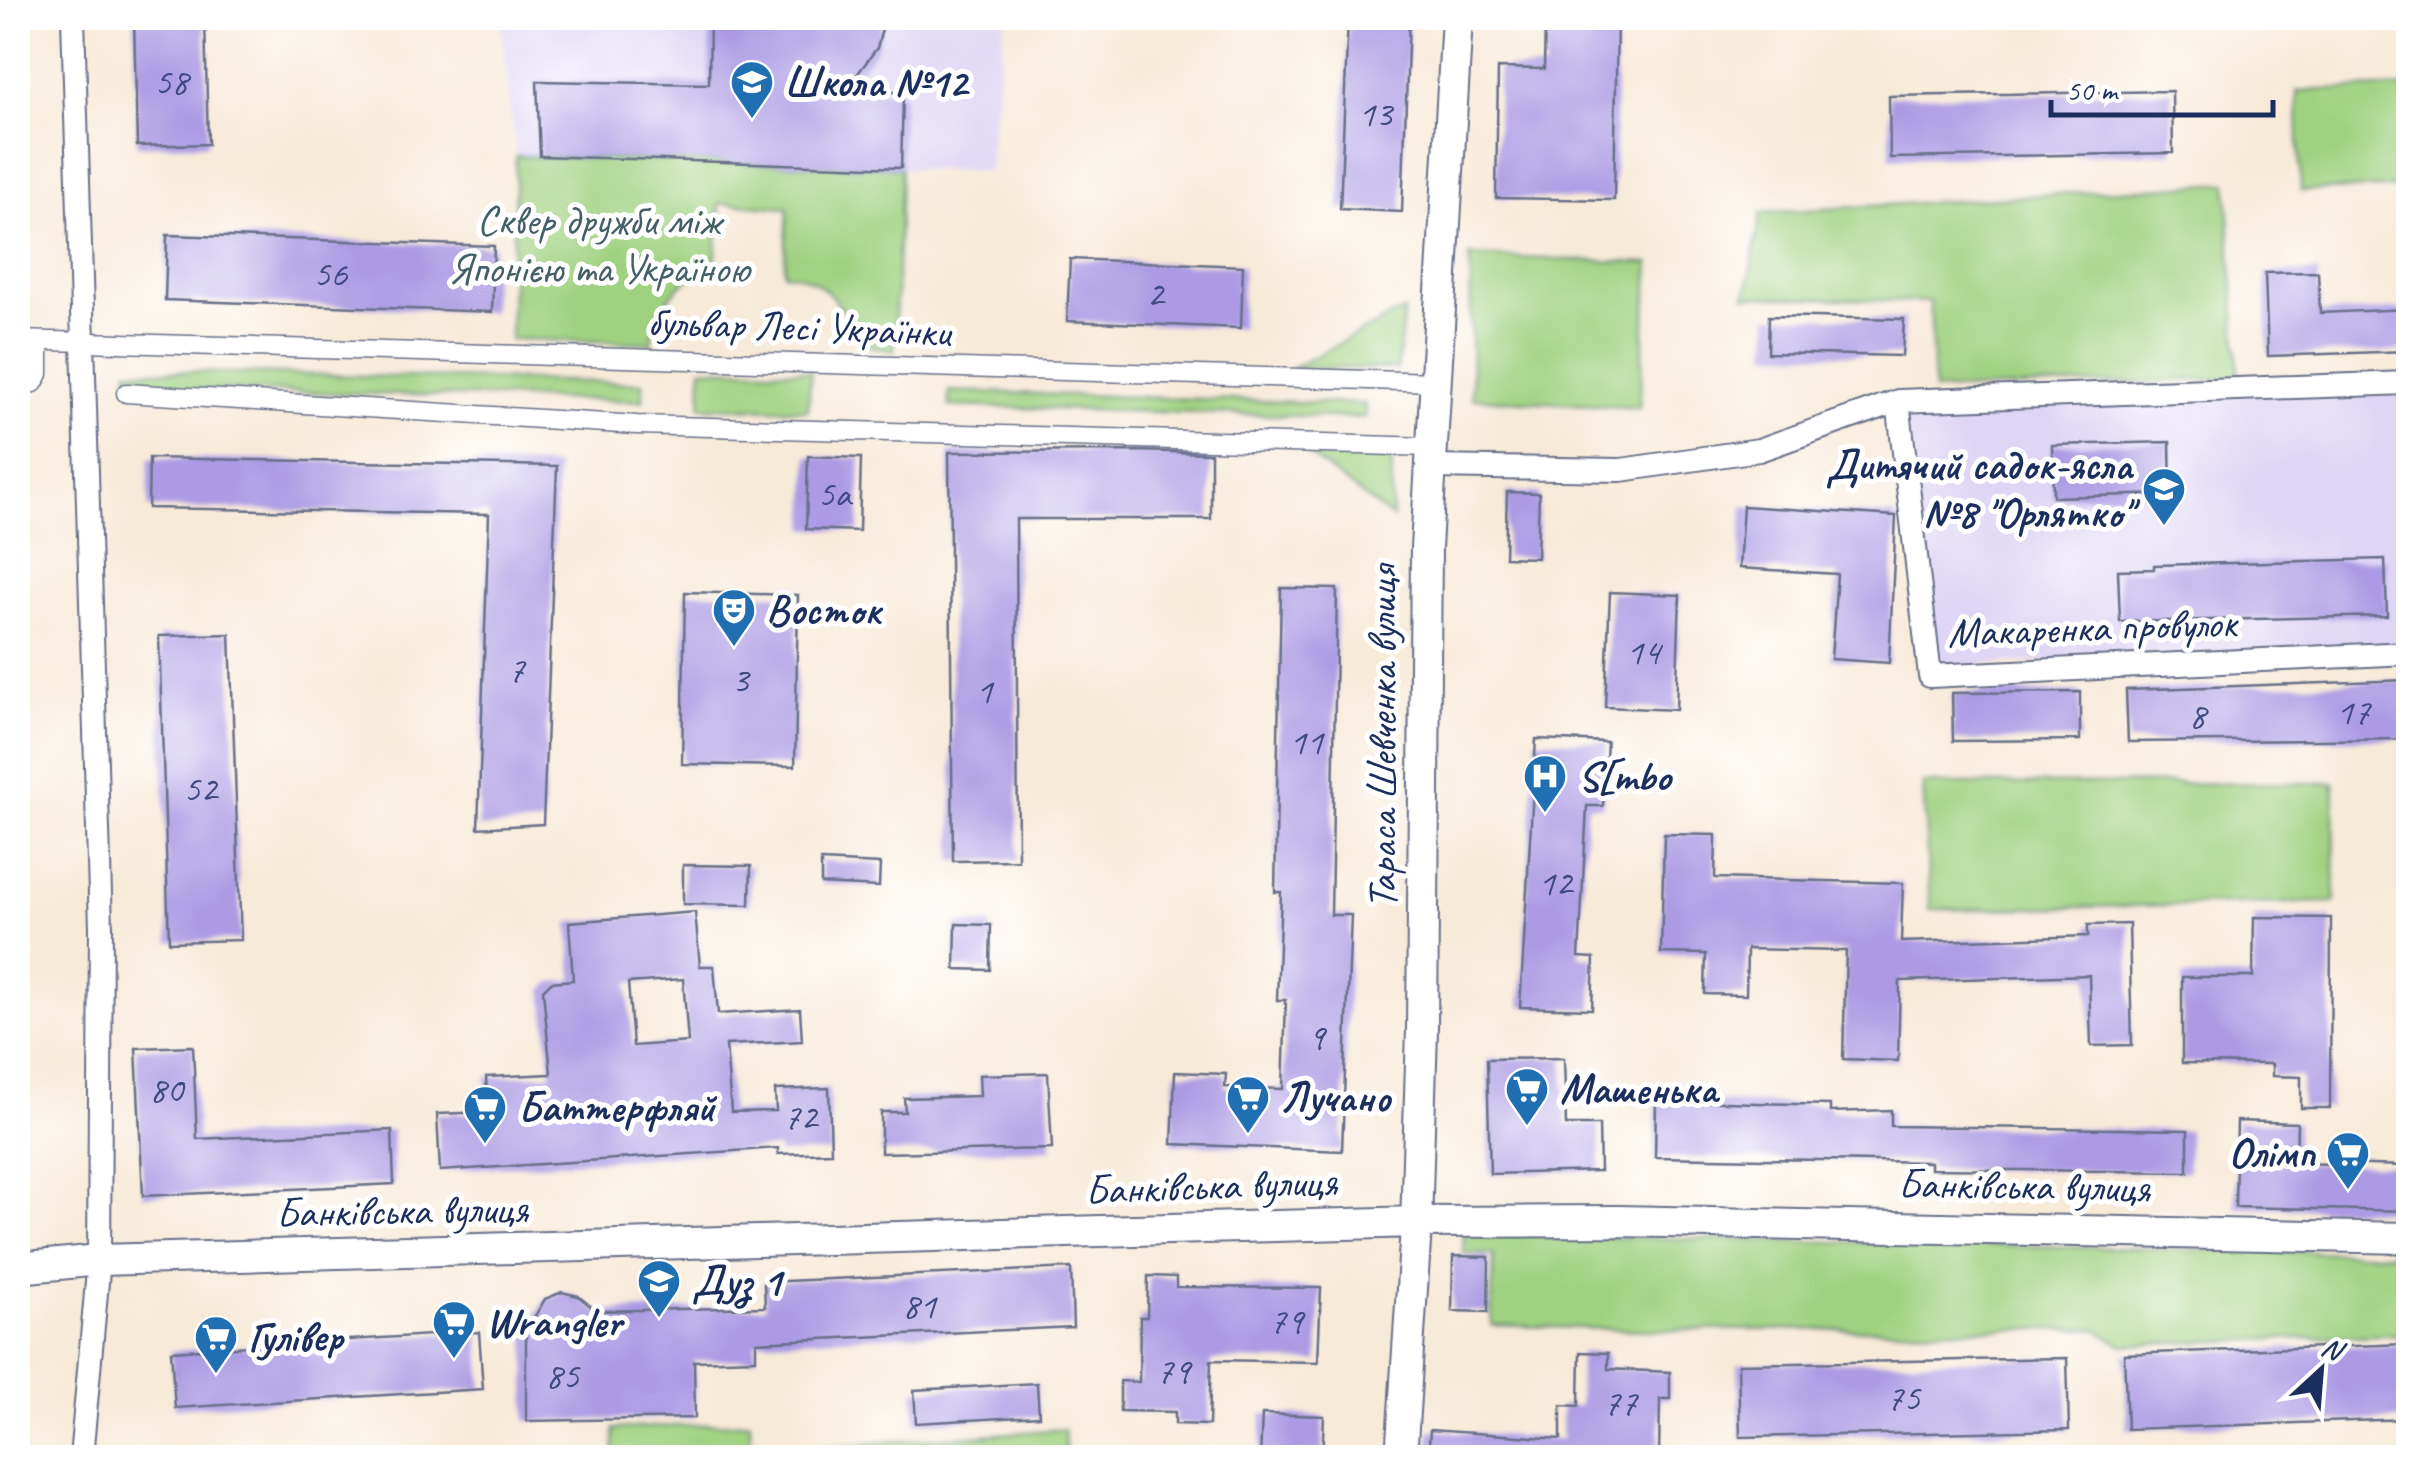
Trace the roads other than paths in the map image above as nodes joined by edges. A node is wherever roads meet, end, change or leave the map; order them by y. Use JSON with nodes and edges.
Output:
{"nodes":[{"id":1,"x":72,"y":18,"type":"edge"},
{"id":2,"x":1457,"y":18,"type":"edge"},
{"id":3,"x":18,"y":340,"type":"edge"},
{"id":4,"x":39,"y":342,"type":"junction"},
{"id":5,"x":84,"y":343,"type":"junction"},
{"id":6,"x":1436,"y":382,"type":"junction"},
{"id":7,"x":2408,"y":383,"type":"edge"},
{"id":8,"x":18,"y":384,"type":"edge"},
{"id":9,"x":126,"y":394,"type":"dead end"},
{"id":10,"x":1898,"y":402,"type":"junction"},
{"id":11,"x":1431,"y":457,"type":"junction"},
{"id":12,"x":2408,"y":653,"type":"edge"},
{"id":13,"x":1416,"y":1222,"type":"junction"},
{"id":14,"x":2408,"y":1238,"type":"edge"},
{"id":15,"x":99,"y":1260,"type":"junction"},
{"id":16,"x":18,"y":1268,"type":"edge"},
{"id":17,"x":81,"y":1458,"type":"edge"},
{"id":18,"x":1400,"y":1458,"type":"edge"}],
"edges":[{"from":1,"to":5,"type":"street"},
{"from":2,"to":6,"type":"street","name":"Тараса Шевченка вулиця"},
{"from":3,"to":4,"type":"street","name":"бульвар Лесі Українки"},
{"from":4,"to":5,"type":"street","name":"бульвар Лесі Українки"},
{"from":4,"to":8,"type":"street"},
{"from":5,"to":6,"type":"street","name":"бульвар Лесі Українки"},
{"from":5,"to":15,"type":"street"},
{"from":6,"to":11,"type":"street","name":"Тараса Шевченка вулиця"},
{"from":7,"to":10,"type":"street"},
{"from":9,"to":11,"type":"street"},
{"from":10,"to":11,"type":"street"},
{"from":10,"to":12,"type":"street","name":"Макаренка провулок"},
{"from":11,"to":13,"type":"street","name":"Тараса Шевченка вулиця"},
{"from":13,"to":14,"type":"street","name":"Банківська вулиця"},
{"from":13,"to":15,"type":"street","name":"Банківська вулиця"},
{"from":13,"to":18,"type":"street","name":"Тараса Шевченка вулиця"},
{"from":15,"to":16,"type":"street","name":"Банківська вулиця"},
{"from":15,"to":17,"type":"street"}]}
